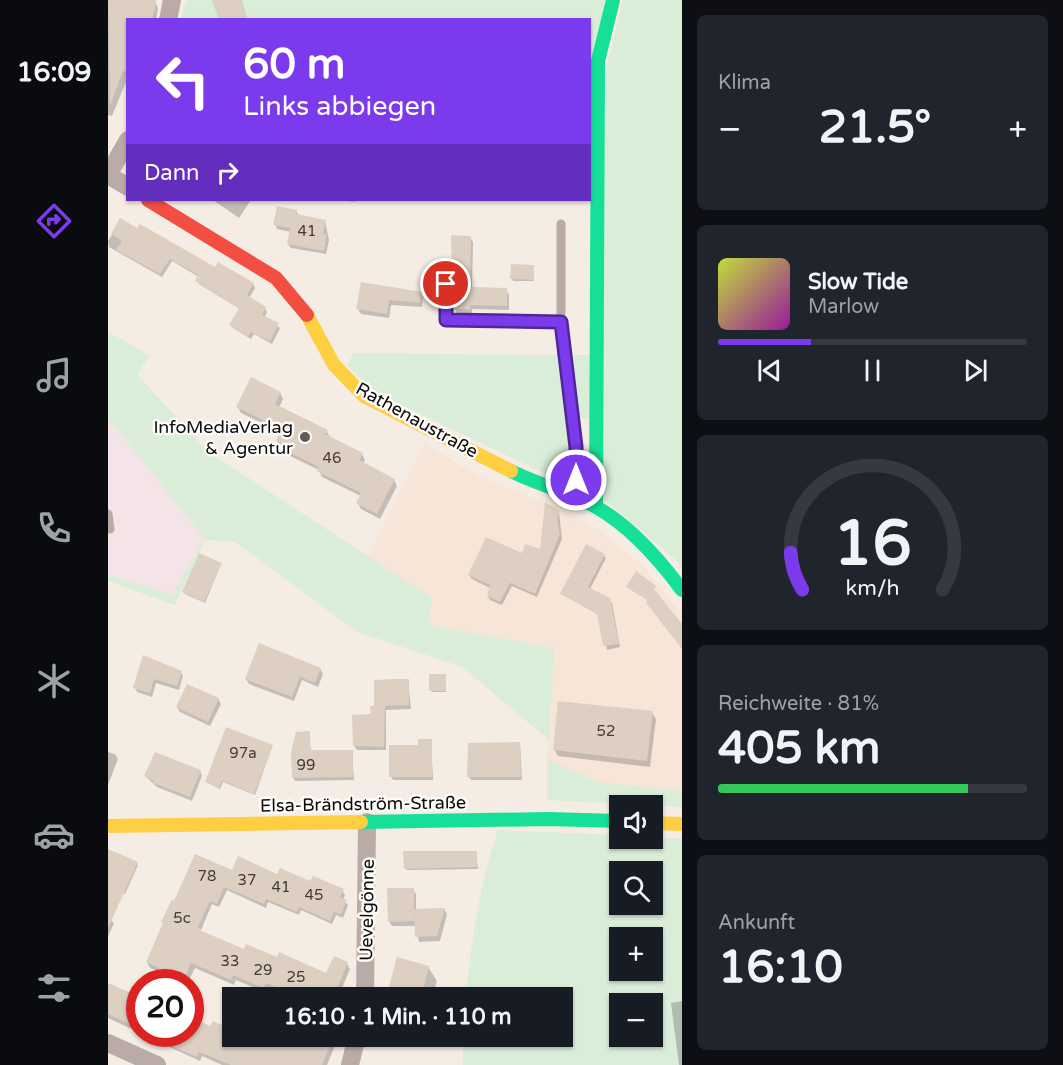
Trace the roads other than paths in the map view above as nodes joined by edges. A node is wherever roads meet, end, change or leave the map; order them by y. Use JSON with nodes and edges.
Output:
{"nodes":[{"id":1,"x":172,"y":0,"type":"edge"},
{"id":2,"x":613,"y":0,"type":"edge"},
{"id":3,"x":168,"y":18,"type":"edge"},
{"id":4,"x":126,"y":144,"type":"edge"},
{"id":5,"x":108,"y":175,"type":"edge"},
{"id":6,"x":126,"y":186,"type":"edge"},
{"id":7,"x":150,"y":201,"type":"edge"},
{"id":8,"x":561,"y":224,"type":"dead end"},
{"id":9,"x":446,"y":267,"type":"dead end"},
{"id":10,"x":561,"y":322,"type":"junction"},
{"id":11,"x":576,"y":497,"type":"junction"},
{"id":12,"x":596,"y":507,"type":"junction"},
{"id":13,"x":108,"y":514,"type":"edge"},
{"id":14,"x":110,"y":529,"type":"dead end"},
{"id":15,"x":682,"y":590,"type":"edge"},
{"id":16,"x":609,"y":821,"type":"edge"},
{"id":17,"x":368,"y":822,"type":"junction"},
{"id":18,"x":663,"y":823,"type":"edge"},
{"id":19,"x":682,"y":824,"type":"edge"},
{"id":20,"x":108,"y":826,"type":"edge"},
{"id":21,"x":365,"y":987,"type":"edge"},
{"id":22,"x":108,"y":1043,"type":"edge"},
{"id":23,"x":354,"y":1047,"type":"edge"},
{"id":24,"x":158,"y":1065,"type":"edge"},
{"id":25,"x":350,"y":1065,"type":"edge"}],
"edges":[{"from":1,"to":3,"type":"street"},
{"from":2,"to":12,"type":"street"},
{"from":4,"to":5,"type":"street"},
{"from":5,"to":6,"type":"street"},
{"from":7,"to":11,"type":"street","name":"Rathenaustraße"},
{"from":8,"to":10,"type":"lane"},
{"from":9,"to":10,"type":"lane"},
{"from":10,"to":11,"type":"lane"},
{"from":11,"to":12,"type":"street","name":"Rathenaustraße"},
{"from":12,"to":15,"type":"street","name":"Rathenaustraße"},
{"from":13,"to":14,"type":"lane"},
{"from":16,"to":17,"type":"street","name":"Elsa-Brändström-Straße"},
{"from":17,"to":20,"type":"street","name":"Elsa-Brändström-Straße"},
{"from":17,"to":21,"type":"street","name":"Uevelgönne"},
{"from":18,"to":19,"type":"street"},
{"from":22,"to":24,"type":"street"},
{"from":23,"to":25,"type":"street"}]}
